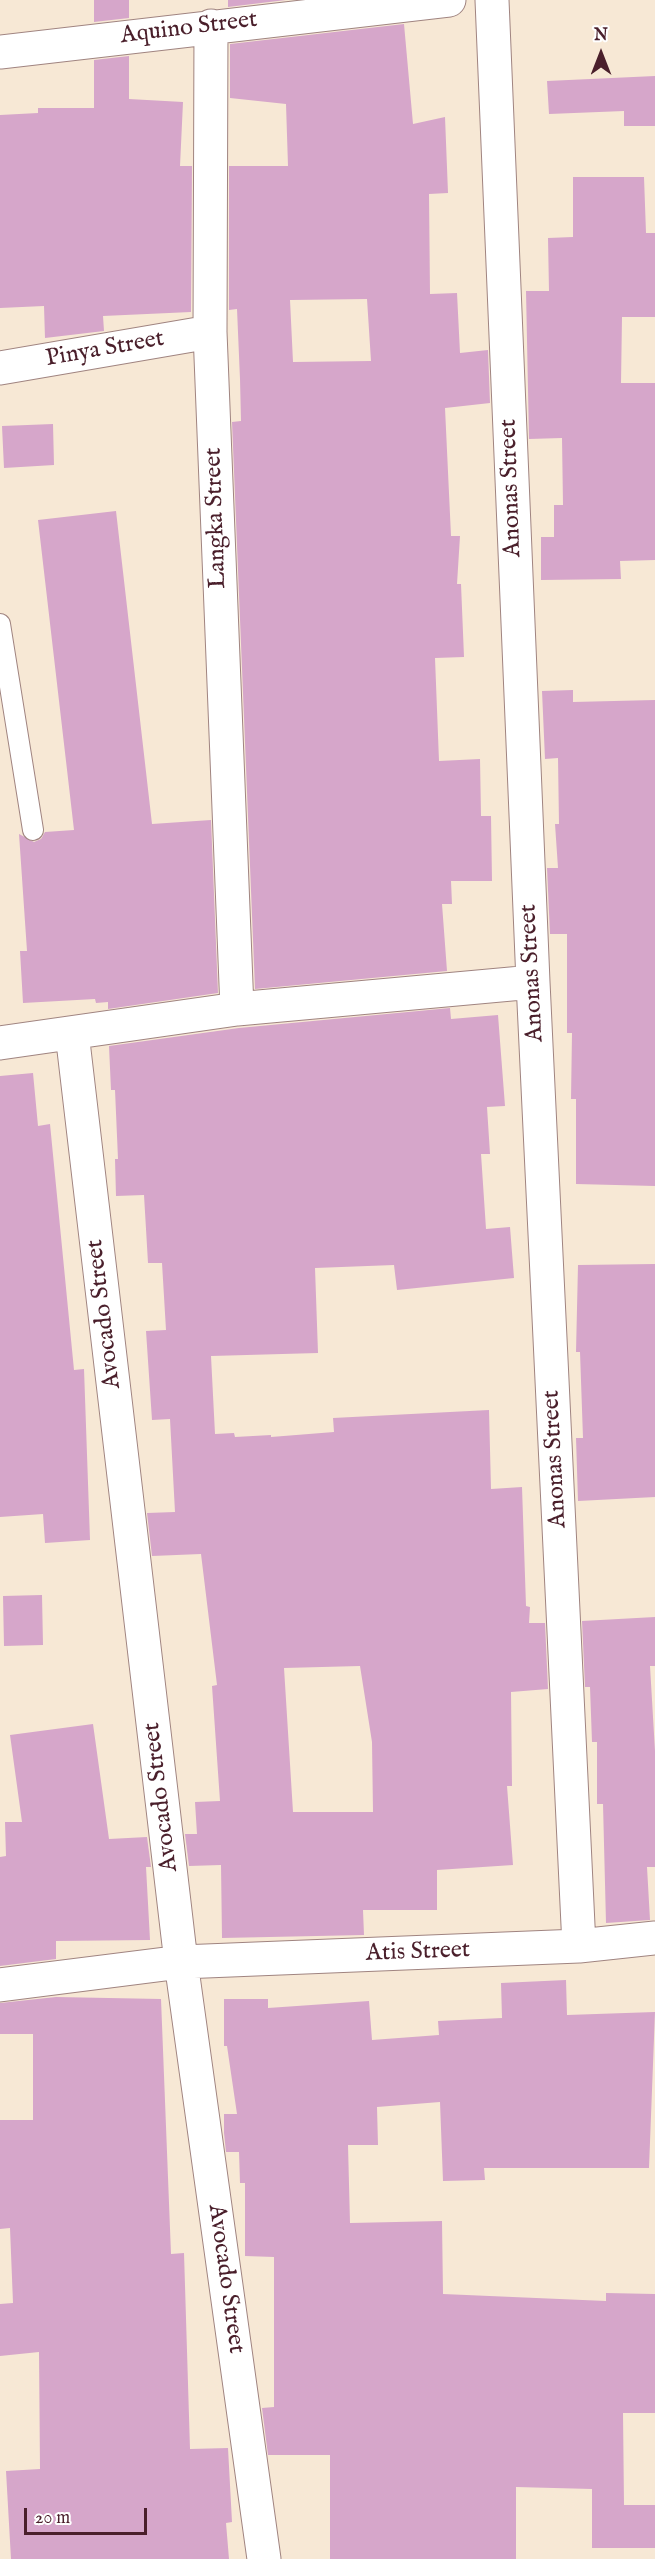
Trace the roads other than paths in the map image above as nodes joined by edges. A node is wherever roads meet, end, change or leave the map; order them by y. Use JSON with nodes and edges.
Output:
{"nodes":[{"id":1,"x":449,"y":0,"type":"edge"},
{"id":2,"x":492,"y":0,"type":"edge"},
{"id":3,"x":211,"y":26,"type":"junction"},
{"id":4,"x":0,"y":52,"type":"edge"},
{"id":5,"x":210,"y":332,"type":"junction"},
{"id":6,"x":0,"y":368,"type":"edge"},
{"id":7,"x":0,"y":624,"type":"edge"},
{"id":8,"x":33,"y":830,"type":"dead end"},
{"id":9,"x":533,"y":982,"type":"junction"},
{"id":10,"x":237,"y":1009,"type":"junction"},
{"id":11,"x":72,"y":1033,"type":"junction"},
{"id":12,"x":0,"y":1043,"type":"edge"},
{"id":13,"x":655,"y":1938,"type":"edge"},
{"id":14,"x":579,"y":1946,"type":"junction"},
{"id":15,"x":182,"y":1962,"type":"junction"},
{"id":16,"x":0,"y":1985,"type":"edge"},
{"id":17,"x":264,"y":2559,"type":"edge"}],
"edges":[{"from":1,"to":3,"type":"street","name":"Aquino Street"},
{"from":2,"to":9,"type":"street","name":"Anonas Street"},
{"from":3,"to":4,"type":"street","name":"Aquino Street"},
{"from":3,"to":5,"type":"street","name":"Langka Street"},
{"from":5,"to":6,"type":"street","name":"Pinya Street"},
{"from":5,"to":10,"type":"street","name":"Langka Street"},
{"from":7,"to":8,"type":"lane"},
{"from":9,"to":10,"type":"street"},
{"from":9,"to":14,"type":"street","name":"Anonas Street"},
{"from":10,"to":11,"type":"street"},
{"from":11,"to":12,"type":"street"},
{"from":11,"to":15,"type":"street","name":"Avocado Street"},
{"from":13,"to":14,"type":"street","name":"Atis Street"},
{"from":14,"to":15,"type":"street","name":"Atis Street"},
{"from":15,"to":16,"type":"street","name":"Atis Street"},
{"from":15,"to":17,"type":"street","name":"Avocado Street"}]}
